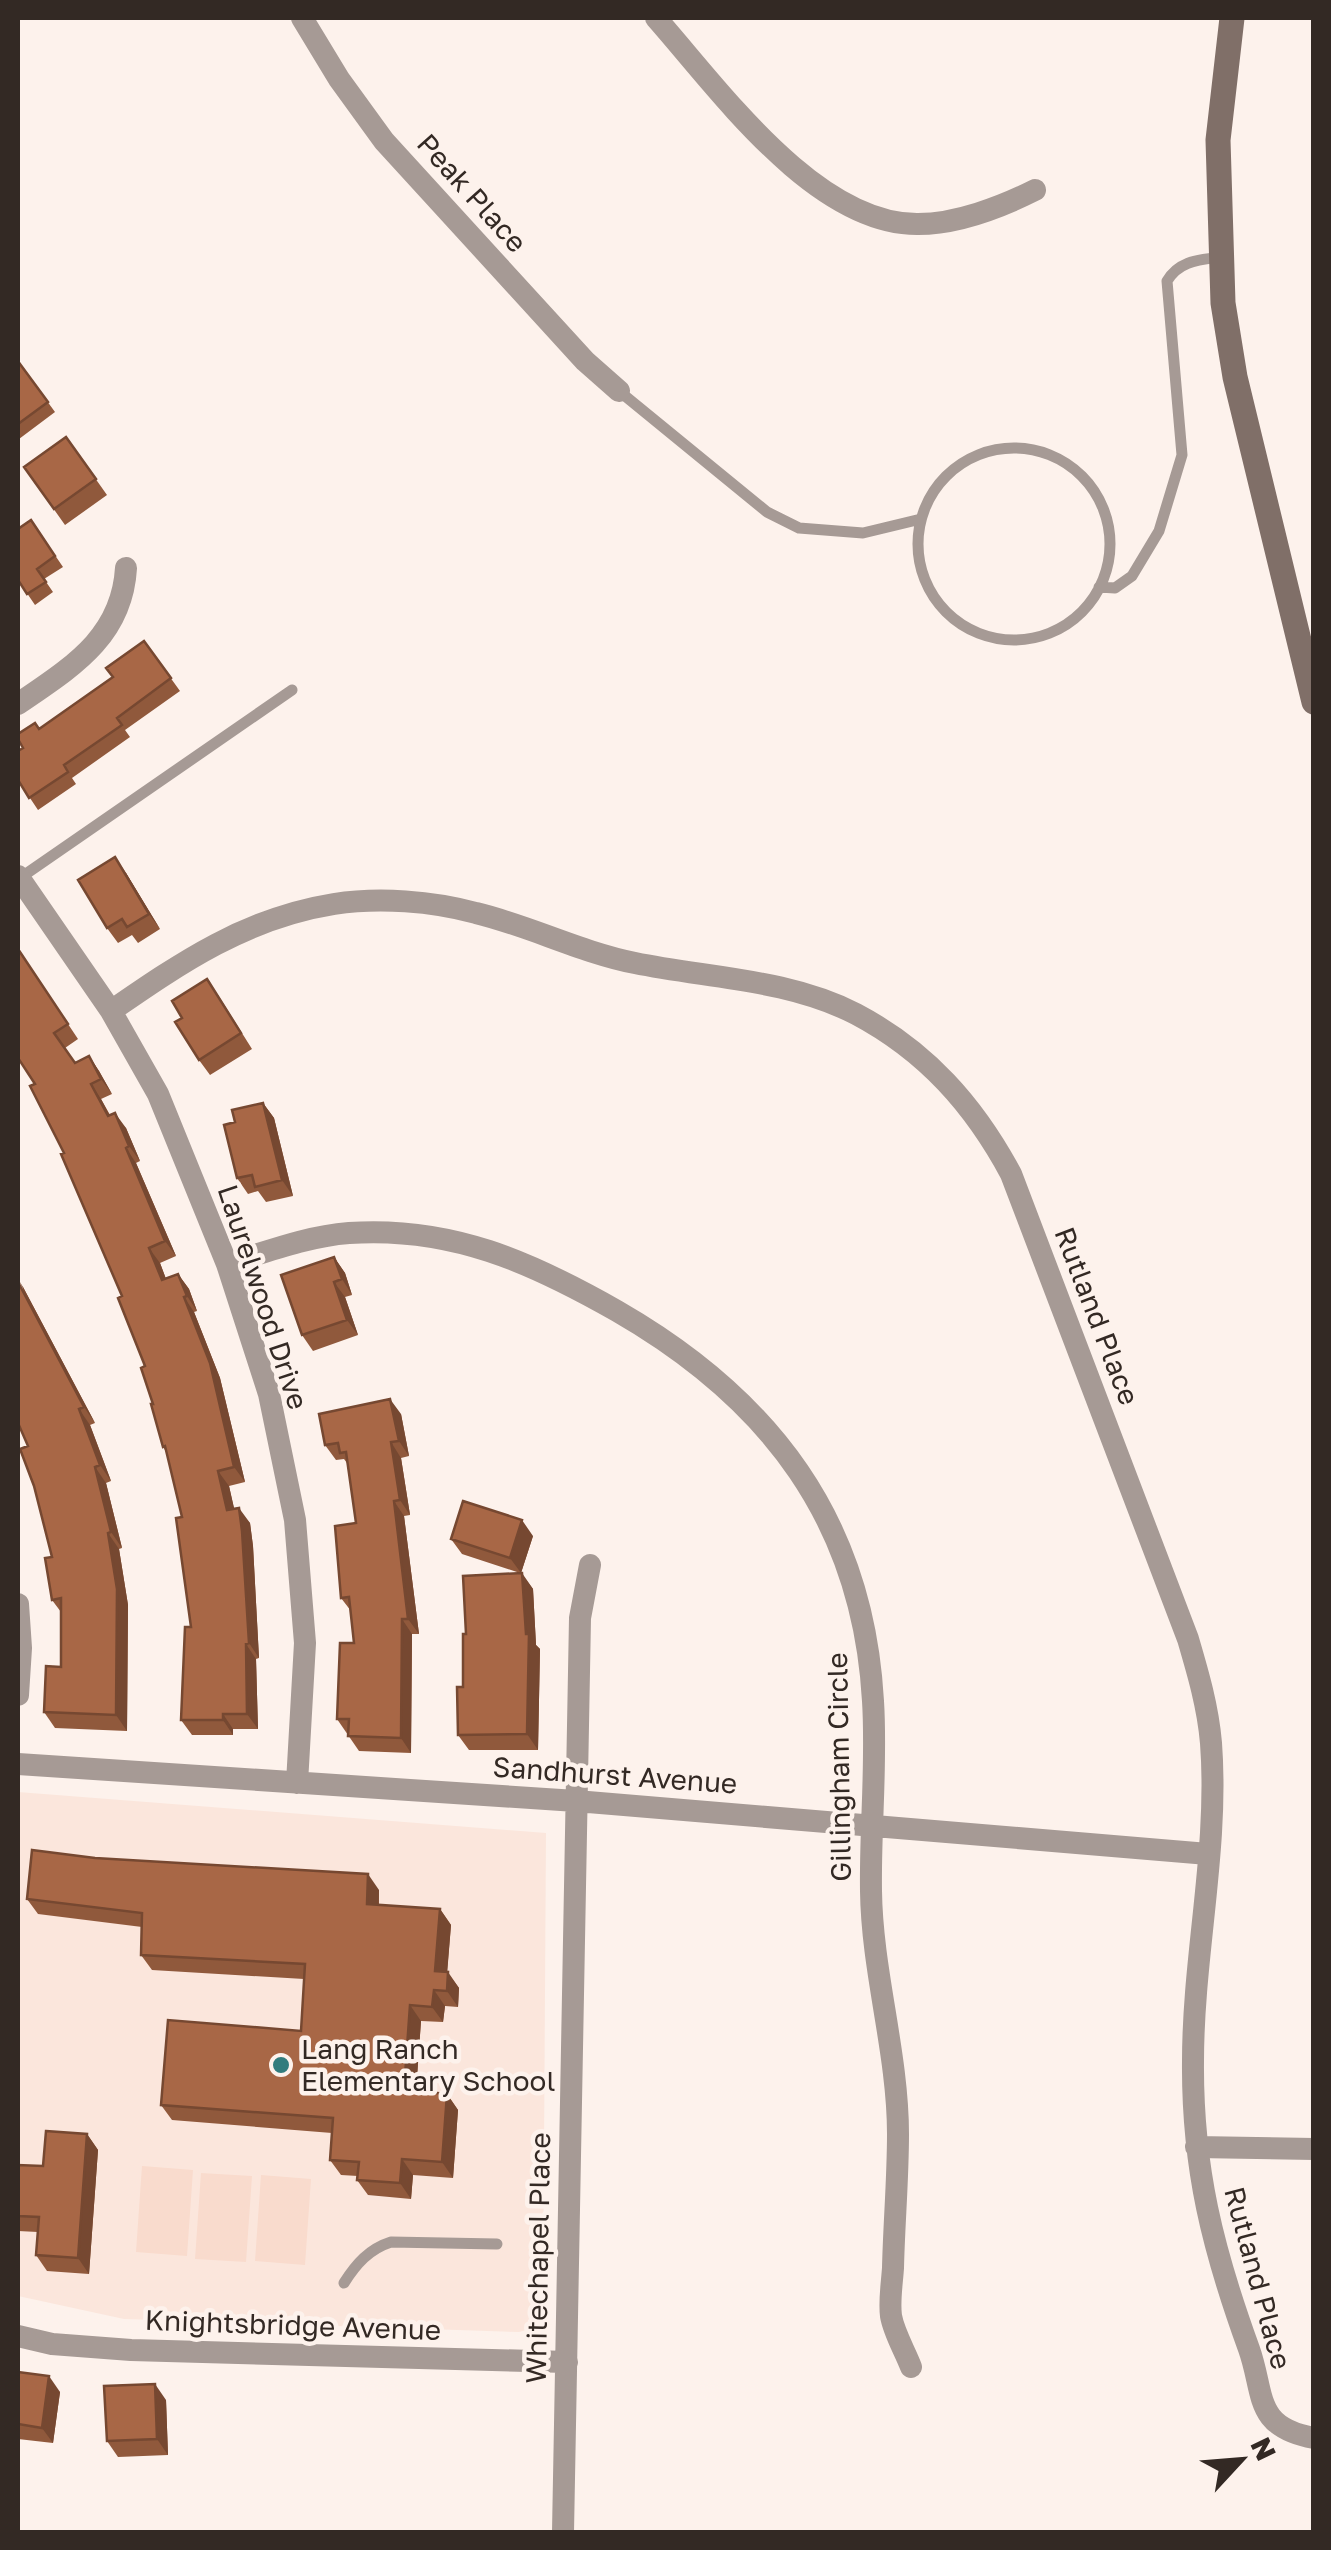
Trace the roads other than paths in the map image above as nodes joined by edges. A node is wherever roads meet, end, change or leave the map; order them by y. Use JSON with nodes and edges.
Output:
{"nodes":[{"id":1,"x":302,"y":18,"type":"edge"},
{"id":2,"x":656,"y":18,"type":"edge"},
{"id":3,"x":1232,"y":18,"type":"edge"},
{"id":4,"x":1034,"y":190,"type":"dead end"},
{"id":5,"x":1220,"y":257,"type":"junction"},
{"id":6,"x":619,"y":391,"type":"joint"},
{"id":7,"x":921,"y":519,"type":"junction"},
{"id":8,"x":126,"y":568,"type":"dead end"},
{"id":9,"x":1099,"y":588,"type":"junction"},
{"id":10,"x":292,"y":690,"type":"dead end"},
{"id":11,"x":1314,"y":702,"type":"edge"},
{"id":12,"x":18,"y":704,"type":"edge"},
{"id":13,"x":18,"y":877,"type":"edge"},
{"id":14,"x":111,"y":1011,"type":"junction"},
{"id":15,"x":226,"y":1264,"type":"junction"},
{"id":16,"x":590,"y":1565,"type":"dead end"},
{"id":17,"x":18,"y":1604,"type":"edge"},
{"id":18,"x":18,"y":1695,"type":"edge"},
{"id":19,"x":18,"y":1764,"type":"edge"},
{"id":20,"x":297,"y":1783,"type":"junction"},
{"id":21,"x":576,"y":1802,"type":"junction"},
{"id":22,"x":874,"y":1825,"type":"junction"},
{"id":23,"x":1208,"y":1854,"type":"junction"},
{"id":24,"x":1196,"y":2147,"type":"junction"},
{"id":25,"x":1314,"y":2149,"type":"edge"},
{"id":26,"x":497,"y":2244,"type":"dead end"},
{"id":27,"x":344,"y":2283,"type":"dead end"},
{"id":28,"x":18,"y":2336,"type":"edge"},
{"id":29,"x":567,"y":2362,"type":"junction"},
{"id":30,"x":912,"y":2367,"type":"dead end"},
{"id":31,"x":1314,"y":2438,"type":"edge"},
{"id":32,"x":563,"y":2532,"type":"edge"}],
"edges":[{"from":1,"to":6,"type":"street","name":"Peak Place"},
{"from":2,"to":4,"type":"street"},
{"from":3,"to":5,"type":"street"},
{"from":5,"to":9,"type":"lane"},
{"from":5,"to":11,"type":"street"},
{"from":6,"to":7,"type":"lane"},
{"from":7,"to":9,"type":"lane"},
{"from":7,"to":9,"type":"lane"},
{"from":8,"to":12,"type":"street"},
{"from":10,"to":13,"type":"lane"},
{"from":13,"to":14,"type":"street","name":"Laurelwood Drive"},
{"from":14,"to":15,"type":"street","name":"Laurelwood Drive"},
{"from":14,"to":23,"type":"street","name":"Rutland Place"},
{"from":15,"to":20,"type":"street","name":"Laurelwood Drive"},
{"from":15,"to":22,"type":"street","name":"Gillingham Circle"},
{"from":16,"to":21,"type":"street","name":"Whitechapel Place"},
{"from":17,"to":18,"type":"street"},
{"from":19,"to":20,"type":"street","name":"Sandhurst Avenue"},
{"from":20,"to":21,"type":"street","name":"Sandhurst Avenue"},
{"from":21,"to":22,"type":"street","name":"Sandhurst Avenue"},
{"from":21,"to":29,"type":"street","name":"Whitechapel Place"},
{"from":22,"to":23,"type":"street","name":"Sandhurst Avenue"},
{"from":22,"to":30,"type":"street","name":"Gillingham Circle"},
{"from":23,"to":24,"type":"street","name":"Rutland Place"},
{"from":24,"to":25,"type":"street"},
{"from":24,"to":31,"type":"street","name":"Rutland Place"},
{"from":26,"to":27,"type":"lane"},
{"from":28,"to":29,"type":"street","name":"Knightsbridge Avenue"},
{"from":29,"to":32,"type":"street","name":"Whitechapel Place"}]}
